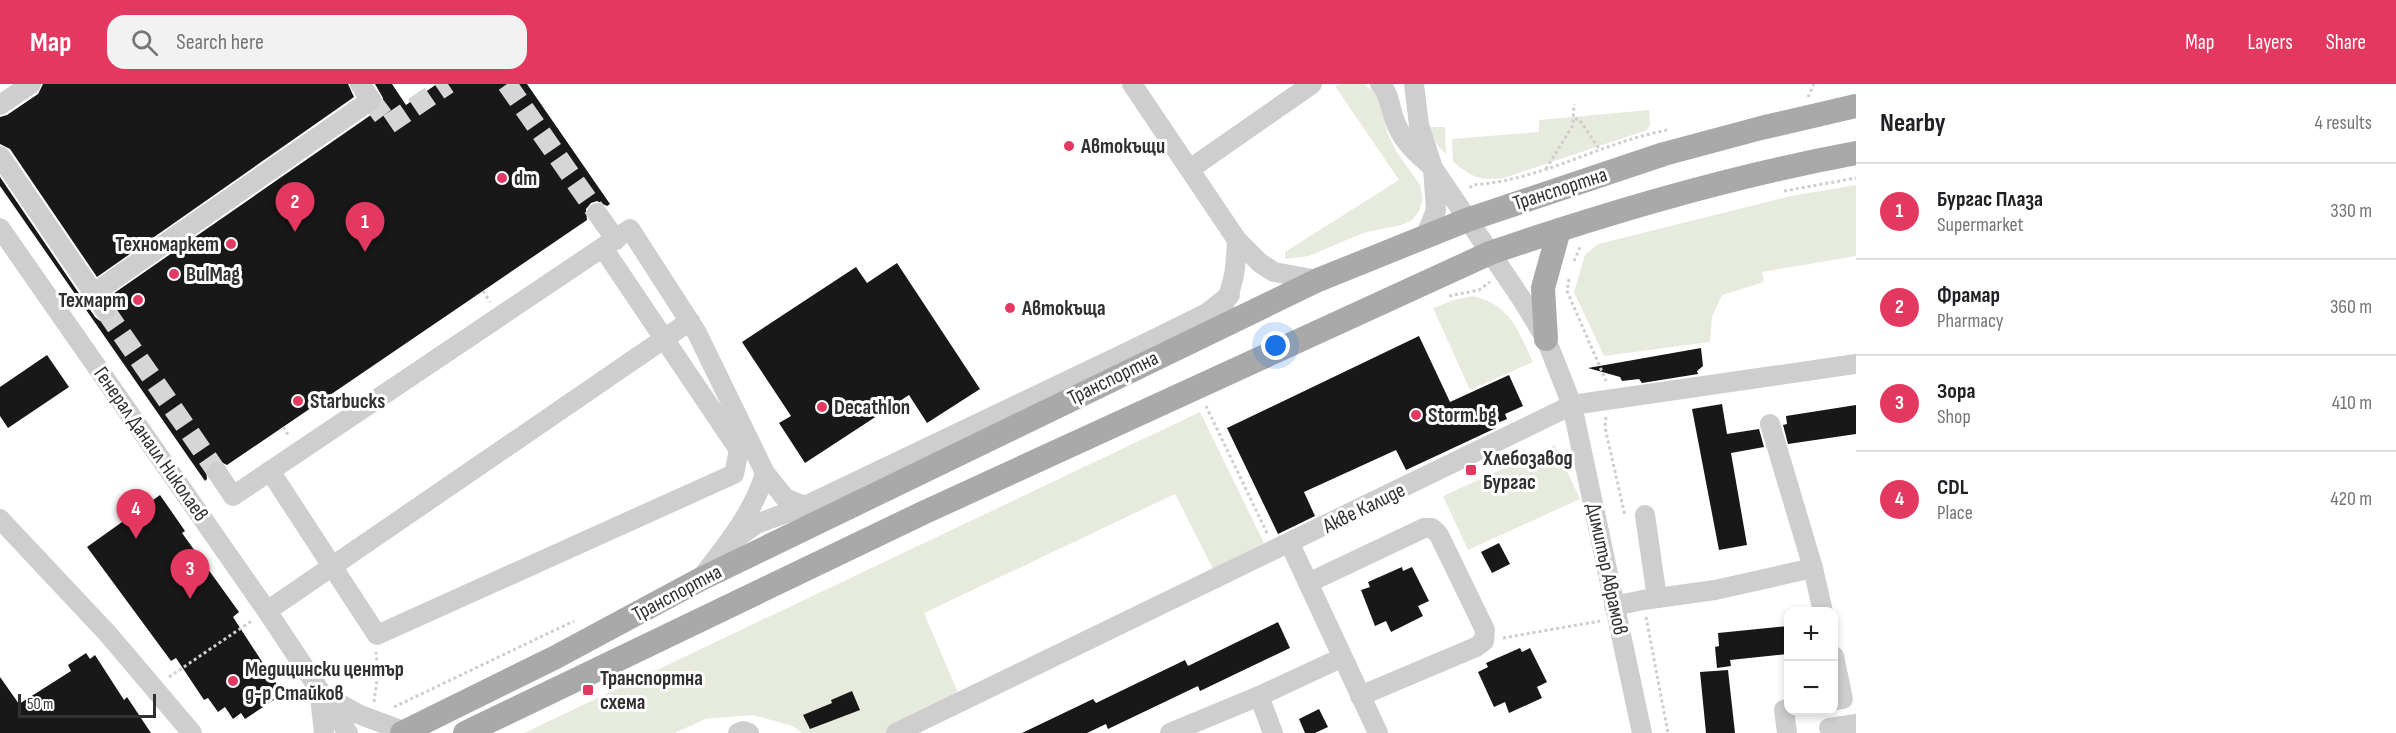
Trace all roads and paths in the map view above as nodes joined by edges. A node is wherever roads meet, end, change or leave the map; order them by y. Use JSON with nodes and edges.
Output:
{"nodes":[{"id":1,"x":31,"y":84,"type":"edge"},
{"id":2,"x":360,"y":84,"type":"edge"},
{"id":3,"x":1132,"y":84,"type":"edge"},
{"id":4,"x":1312,"y":84,"type":"edge"},
{"id":5,"x":1414,"y":84,"type":"edge"},
{"id":6,"x":1384,"y":86,"type":"edge"},
{"id":7,"x":1574,"y":104,"type":"dead end"},
{"id":8,"x":0,"y":105,"type":"edge"},
{"id":9,"x":1856,"y":106,"type":"edge"},
{"id":10,"x":1575,"y":119,"type":"junction"},
{"id":11,"x":1600,"y":150,"type":"dead end"},
{"id":12,"x":1856,"y":153,"type":"edge"},
{"id":13,"x":0,"y":156,"type":"edge"},
{"id":14,"x":1433,"y":168,"type":"junction"},
{"id":15,"x":1190,"y":169,"type":"junction"},
{"id":16,"x":1546,"y":169,"type":"dead end"},
{"id":17,"x":1856,"y":178,"type":"edge"},
{"id":18,"x":1779,"y":192,"type":"dead end"},
{"id":19,"x":597,"y":213,"type":"tunnel mouth"},
{"id":20,"x":1467,"y":220,"type":"junction"},
{"id":21,"x":0,"y":228,"type":"edge"},
{"id":22,"x":1425,"y":237,"type":"junction"},
{"id":23,"x":1237,"y":240,"type":"junction"},
{"id":24,"x":609,"y":244,"type":"junction"},
{"id":25,"x":1561,"y":249,"type":"junction"},
{"id":26,"x":1490,"y":253,"type":"junction"},
{"id":27,"x":1503,"y":274,"type":"junction"},
{"id":28,"x":1570,"y":275,"type":"dead end"},
{"id":29,"x":1318,"y":280,"type":"junction"},
{"id":30,"x":94,"y":293,"type":"junction"},
{"id":31,"x":1230,"y":295,"type":"junction"},
{"id":32,"x":1446,"y":297,"type":"dead end"},
{"id":33,"x":105,"y":310,"type":"tunnel mouth"},
{"id":34,"x":690,"y":321,"type":"junction"},
{"id":35,"x":1208,"y":332,"type":"junction"},
{"id":36,"x":663,"y":339,"type":"junction"},
{"id":37,"x":1546,"y":339,"type":"junction"},
{"id":38,"x":1136,"y":348,"type":"junction"},
{"id":39,"x":1166,"y":353,"type":"junction"},
{"id":40,"x":1856,"y":364,"type":"edge"},
{"id":41,"x":1607,"y":400,"type":"junction"},
{"id":42,"x":1205,"y":405,"type":"dead end"},
{"id":43,"x":1572,"y":405,"type":"junction"},
{"id":44,"x":1770,"y":424,"type":"dead end"},
{"id":45,"x":270,"y":471,"type":"junction"},
{"id":46,"x":216,"y":472,"type":"tunnel mouth"},
{"id":47,"x":765,"y":473,"type":"junction"},
{"id":48,"x":805,"y":506,"type":"junction"},
{"id":49,"x":1645,"y":515,"type":"dead end"},
{"id":50,"x":0,"y":519,"type":"edge"},
{"id":51,"x":1625,"y":519,"type":"dead end"},
{"id":52,"x":1282,"y":547,"type":"junction"},
{"id":53,"x":724,"y":548,"type":"junction"},
{"id":54,"x":332,"y":566,"type":"junction"},
{"id":55,"x":1813,"y":568,"type":"junction"},
{"id":56,"x":701,"y":579,"type":"junction"},
{"id":57,"x":1308,"y":583,"type":"junction"},
{"id":58,"x":1650,"y":599,"type":"junction"},
{"id":59,"x":1822,"y":607,"type":"edge"},
{"id":60,"x":267,"y":610,"type":"junction"},
{"id":61,"x":1615,"y":612,"type":"junction"},
{"id":62,"x":574,"y":621,"type":"dead end"},
{"id":63,"x":376,"y":635,"type":"junction"},
{"id":64,"x":1484,"y":641,"type":"junction"},
{"id":65,"x":1341,"y":658,"type":"junction"},
{"id":66,"x":1834,"y":661,"type":"edge"},
{"id":67,"x":153,"y":687,"type":"junction"},
{"id":68,"x":320,"y":692,"type":"junction"},
{"id":69,"x":1259,"y":696,"type":"junction"},
{"id":70,"x":1360,"y":696,"type":"junction"},
{"id":71,"x":1844,"y":698,"type":"edge"},
{"id":72,"x":373,"y":706,"type":"dead end"},
{"id":73,"x":394,"y":707,"type":"dead end"},
{"id":74,"x":1785,"y":715,"type":"edge"},
{"id":75,"x":1828,"y":724,"type":"edge"},
{"id":76,"x":1856,"y":724,"type":"edge"},
{"id":77,"x":404,"y":732,"type":"edge"},
{"id":78,"x":192,"y":733,"type":"edge"},
{"id":79,"x":324,"y":733,"type":"edge"},
{"id":80,"x":348,"y":733,"type":"edge"},
{"id":81,"x":465,"y":733,"type":"edge"},
{"id":82,"x":738,"y":733,"type":"edge"},
{"id":83,"x":749,"y":733,"type":"edge"},
{"id":84,"x":896,"y":733,"type":"edge"},
{"id":85,"x":1170,"y":733,"type":"edge"},
{"id":86,"x":1274,"y":733,"type":"edge"},
{"id":87,"x":1378,"y":733,"type":"edge"},
{"id":88,"x":1642,"y":733,"type":"edge"},
{"id":89,"x":1668,"y":733,"type":"edge"},
{"id":90,"x":1787,"y":733,"type":"edge"}],
"edges":[{"from":1,"to":8,"type":"street"},
{"from":2,"to":30,"type":"street"},
{"from":3,"to":15,"type":"street"},
{"from":4,"to":15,"type":"street"},
{"from":5,"to":14,"type":"street"},
{"from":6,"to":14,"type":"street"},
{"from":7,"to":10,"type":"path"},
{"from":9,"to":20,"type":"main road","name":"Транспортна"},
{"from":10,"to":11,"type":"path"},
{"from":10,"to":16,"type":"path"},
{"from":12,"to":25,"type":"main road","name":"Транспортна"},
{"from":13,"to":30,"type":"street"},
{"from":14,"to":20,"type":"street","name":"Димитър Аврамов"},
{"from":14,"to":22,"type":"street"},
{"from":15,"to":23,"type":"street"},
{"from":17,"to":18,"type":"path"},
{"from":19,"to":24,"type":"street"},
{"from":20,"to":22,"type":"main road","name":"Транспортна"},
{"from":20,"to":26,"type":"street","name":"Димитър Аврамов"},
{"from":21,"to":60,"type":"street","name":"Генерал Данаил Николаев"},
{"from":22,"to":29,"type":"main road","name":"Транспортна"},
{"from":23,"to":29,"type":"street"},
{"from":23,"to":31,"type":"street"},
{"from":24,"to":34,"type":"street"},
{"from":24,"to":36,"type":"street"},
{"from":24,"to":45,"type":"street"},
{"from":25,"to":25,"type":"path"},
{"from":25,"to":26,"type":"main road","name":"Транспортна"},
{"from":25,"to":37,"type":"main road"},
{"from":26,"to":27,"type":"street","name":"Димитър Аврамов"},
{"from":26,"to":81,"type":"main road","name":"Транспортна"},
{"from":27,"to":32,"type":"path"},
{"from":27,"to":37,"type":"street","name":"Димитър Аврамов"},
{"from":28,"to":41,"type":"path"},
{"from":29,"to":35,"type":"main road","name":"Транспортна"},
{"from":30,"to":33,"type":"street"},
{"from":31,"to":35,"type":"street"},
{"from":31,"to":38,"type":"street"},
{"from":34,"to":36,"type":"street"},
{"from":34,"to":47,"type":"street"},
{"from":35,"to":39,"type":"main road","name":"Транспортна"},
{"from":36,"to":54,"type":"street"},
{"from":36,"to":63,"type":"street"},
{"from":37,"to":43,"type":"street","name":"Димитър Аврамов"},
{"from":38,"to":39,"type":"street"},
{"from":38,"to":48,"type":"street"},
{"from":39,"to":56,"type":"main road","name":"Транспортна"},
{"from":40,"to":41,"type":"street","name":"Акве Калиде"},
{"from":41,"to":43,"type":"street","name":"Акве Калиде"},
{"from":41,"to":51,"type":"path"},
{"from":42,"to":52,"type":"path"},
{"from":43,"to":52,"type":"street","name":"Акве Калиде"},
{"from":43,"to":61,"type":"street","name":"Димитър Аврамов"},
{"from":44,"to":55,"type":"street"},
{"from":45,"to":46,"type":"street"},
{"from":45,"to":54,"type":"street"},
{"from":47,"to":48,"type":"street"},
{"from":47,"to":53,"type":"street"},
{"from":48,"to":53,"type":"street"},
{"from":49,"to":58,"type":"street"},
{"from":50,"to":67,"type":"street"},
{"from":52,"to":57,"type":"street"},
{"from":52,"to":84,"type":"street","name":"Акве Калиде"},
{"from":53,"to":56,"type":"street"},
{"from":54,"to":60,"type":"street"},
{"from":54,"to":63,"type":"street"},
{"from":55,"to":58,"type":"street"},
{"from":55,"to":59,"type":"street"},
{"from":56,"to":77,"type":"main road","name":"Транспортна"},
{"from":57,"to":64,"type":"street"},
{"from":57,"to":65,"type":"street"},
{"from":58,"to":61,"type":"street"},
{"from":58,"to":89,"type":"path"},
{"from":60,"to":67,"type":"path"},
{"from":60,"to":68,"type":"street","name":"Генерал Данаил Николаев"},
{"from":61,"to":64,"type":"path"},
{"from":61,"to":88,"type":"street","name":"Димитър Аврамов"},
{"from":62,"to":73,"type":"path"},
{"from":63,"to":72,"type":"path"},
{"from":64,"to":70,"type":"street"},
{"from":65,"to":69,"type":"street"},
{"from":65,"to":70,"type":"street"},
{"from":66,"to":71,"type":"street"},
{"from":67,"to":78,"type":"street"},
{"from":68,"to":77,"type":"street"},
{"from":68,"to":79,"type":"street"},
{"from":68,"to":80,"type":"street","name":"Генерал Данаил Николаев"},
{"from":69,"to":85,"type":"street"},
{"from":69,"to":86,"type":"street"},
{"from":70,"to":87,"type":"street"},
{"from":74,"to":90,"type":"street"},
{"from":75,"to":76,"type":"street"},
{"from":82,"to":83,"type":"street"}]}
